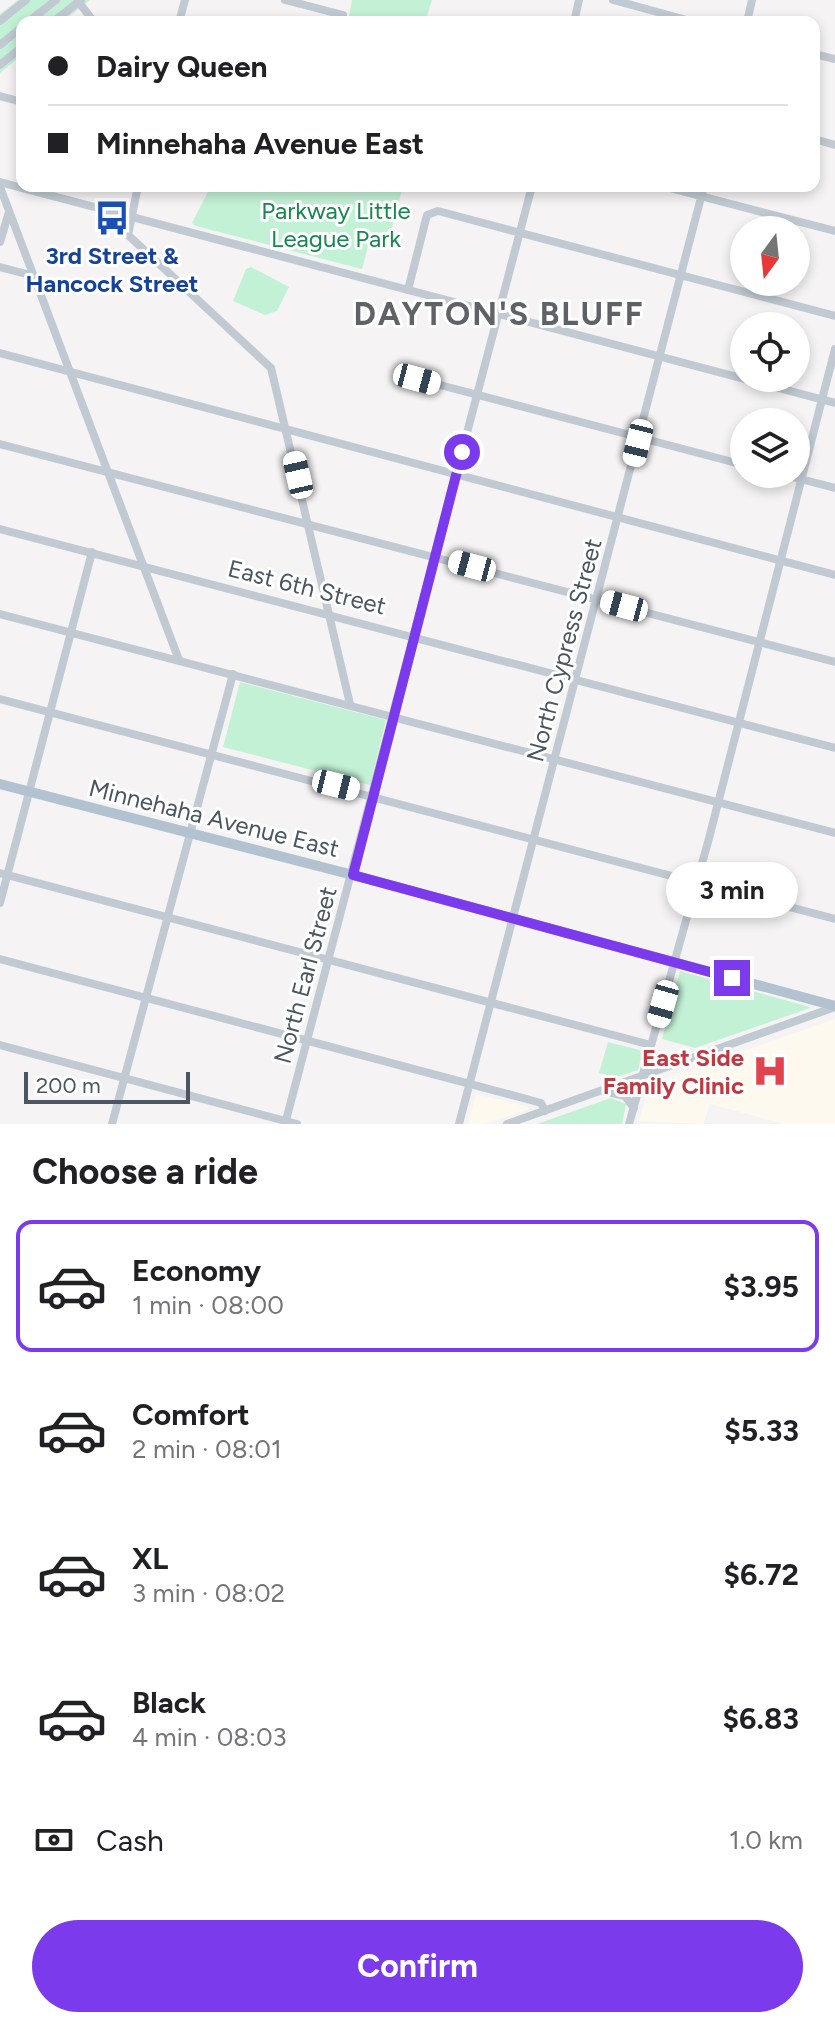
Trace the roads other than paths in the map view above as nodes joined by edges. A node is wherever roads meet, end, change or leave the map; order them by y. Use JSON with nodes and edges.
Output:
{"nodes":[{"id":1,"x":26,"y":0,"type":"edge"},
{"id":2,"x":56,"y":0,"type":"edge"},
{"id":3,"x":285,"y":0,"type":"edge"},
{"id":4,"x":613,"y":0,"type":"edge"},
{"id":5,"x":79,"y":1,"type":"edge"},
{"id":6,"x":343,"y":15,"type":"dead end"},
{"id":7,"x":36,"y":16,"type":"edge"},
{"id":8,"x":60,"y":16,"type":"edge"},
{"id":9,"x":672,"y":16,"type":"edge"},
{"id":10,"x":0,"y":21,"type":"edge"},
{"id":11,"x":16,"y":32,"type":"edge"},
{"id":12,"x":0,"y":45,"type":"edge"},
{"id":13,"x":16,"y":52,"type":"edge"},
{"id":14,"x":0,"y":65,"type":"edge"},
{"id":15,"x":0,"y":184,"type":"edge"},
{"id":16,"x":32,"y":192,"type":"edge"},
{"id":17,"x":136,"y":192,"type":"edge"},
{"id":18,"x":530,"y":192,"type":"edge"},
{"id":19,"x":685,"y":192,"type":"edge"},
{"id":20,"x":702,"y":192,"type":"edge"},
{"id":21,"x":701,"y":196,"type":"junction"},
{"id":22,"x":10,"y":212,"type":"junction"},
{"id":23,"x":130,"y":217,"type":"junction"},
{"id":24,"x":835,"y":231,"type":"edge"},
{"id":25,"x":519,"y":233,"type":"junction"},
{"id":26,"x":0,"y":242,"type":"edge"},
{"id":27,"x":0,"y":267,"type":"edge"},
{"id":28,"x":34,"y":276,"type":"junction"},
{"id":29,"x":681,"y":276,"type":"junction"},
{"id":30,"x":408,"y":290,"type":"junction"},
{"id":31,"x":498,"y":314,"type":"junction"},
{"id":32,"x":835,"y":316,"type":"edge"},
{"id":33,"x":835,"y":349,"type":"edge"},
{"id":34,"x":0,"y":353,"type":"edge"},
{"id":35,"x":660,"y":357,"type":"junction"},
{"id":36,"x":70,"y":372,"type":"junction"},
{"id":37,"x":417,"y":379,"type":"dead end"},
{"id":38,"x":478,"y":395,"type":"junction"},
{"id":39,"x":822,"y":399,"type":"junction"},
{"id":40,"x":835,"y":403,"type":"edge"},
{"id":41,"x":287,"y":429,"type":"junction"},
{"id":42,"x":640,"y":438,"type":"junction"},
{"id":43,"x":0,"y":444,"type":"edge"},
{"id":44,"x":810,"y":445,"type":"edge"},
{"id":45,"x":730,"y":461,"type":"edge"},
{"id":46,"x":108,"y":472,"type":"junction"},
{"id":47,"x":456,"y":474,"type":"junction"},
{"id":48,"x":810,"y":481,"type":"edge"},
{"id":49,"x":799,"y":488,"type":"edge"},
{"id":50,"x":835,"y":488,"type":"edge"},
{"id":51,"x":619,"y":518,"type":"junction"},
{"id":52,"x":309,"y":523,"type":"junction"},
{"id":53,"x":0,"y":529,"type":"edge"},
{"id":54,"x":92,"y":552,"type":"junction"},
{"id":55,"x":435,"y":557,"type":"junction"},
{"id":56,"x":780,"y":561,"type":"junction"},
{"id":57,"x":144,"y":565,"type":"junction"},
{"id":58,"x":835,"y":575,"type":"edge"},
{"id":59,"x":598,"y":599,"type":"junction"},
{"id":60,"x":330,"y":613,"type":"junction"},
{"id":61,"x":0,"y":614,"type":"edge"},
{"id":62,"x":71,"y":633,"type":"junction"},
{"id":63,"x":415,"y":635,"type":"junction"},
{"id":64,"x":759,"y":641,"type":"junction"},
{"id":65,"x":179,"y":660,"type":"junction"},
{"id":66,"x":835,"y":662,"type":"edge"},
{"id":67,"x":233,"y":674,"type":"junction"},
{"id":68,"x":578,"y":678,"type":"junction"},
{"id":69,"x":0,"y":699,"type":"edge"},
{"id":70,"x":350,"y":704,"type":"junction"},
{"id":71,"x":51,"y":712,"type":"junction"},
{"id":72,"x":394,"y":716,"type":"junction"},
{"id":73,"x":739,"y":722,"type":"junction"},
{"id":74,"x":835,"y":748,"type":"edge"},
{"id":75,"x":213,"y":753,"type":"junction"},
{"id":76,"x":556,"y":760,"type":"junction"},
{"id":77,"x":0,"y":784,"type":"edge"},
{"id":78,"x":30,"y":792,"type":"junction"},
{"id":79,"x":373,"y":796,"type":"junction"},
{"id":80,"x":718,"y":803,"type":"junction"},
{"id":81,"x":192,"y":833,"type":"junction"},
{"id":82,"x":835,"y":833,"type":"edge"},
{"id":83,"x":535,"y":840,"type":"junction"},
{"id":84,"x":4,"y":874,"type":"edge"},
{"id":85,"x":353,"y":875,"type":"junction"},
{"id":86,"x":697,"y":883,"type":"junction"},
{"id":87,"x":0,"y":903,"type":"edge"},
{"id":88,"x":169,"y":917,"type":"junction"},
{"id":89,"x":515,"y":919,"type":"junction"},
{"id":90,"x":835,"y":919,"type":"edge"},
{"id":91,"x":0,"y":959,"type":"edge"},
{"id":92,"x":330,"y":960,"type":"junction"},
{"id":93,"x":675,"y":962,"type":"junction"},
{"id":94,"x":147,"y":997,"type":"junction"},
{"id":95,"x":492,"y":1003,"type":"junction"},
{"id":96,"x":835,"y":1007,"type":"edge"},
{"id":97,"x":309,"y":1040,"type":"junction"},
{"id":98,"x":0,"y":1045,"type":"edge"},
{"id":99,"x":651,"y":1045,"type":"junction"},
{"id":100,"x":643,"y":1076,"type":"junction"},
{"id":101,"x":125,"y":1078,"type":"junction"},
{"id":102,"x":469,"y":1084,"type":"junction"},
{"id":103,"x":599,"y":1090,"type":"junction"},
{"id":104,"x":634,"y":1109,"type":"junction"},
{"id":105,"x":545,"y":1111,"type":"junction"},
{"id":106,"x":286,"y":1122,"type":"edge"},
{"id":107,"x":112,"y":1124,"type":"edge"},
{"id":108,"x":297,"y":1124,"type":"edge"},
{"id":109,"x":459,"y":1124,"type":"edge"},
{"id":110,"x":507,"y":1124,"type":"edge"},
{"id":111,"x":629,"y":1124,"type":"edge"}],
"edges":[{"from":1,"to":10,"type":"street"},
{"from":2,"to":7,"type":"street"},
{"from":3,"to":6,"type":"street"},
{"from":4,"to":9,"type":"street"},
{"from":5,"to":8,"type":"street"},
{"from":11,"to":12,"type":"street"},
{"from":13,"to":14,"type":"street"},
{"from":15,"to":22,"type":"street"},
{"from":16,"to":23,"type":"street"},
{"from":17,"to":23,"type":"street"},
{"from":18,"to":25,"type":"street","name":"North Earl Street"},
{"from":19,"to":21,"type":"street"},
{"from":20,"to":21,"type":"street","name":"North Cypress Street"},
{"from":21,"to":24,"type":"street"},
{"from":21,"to":29,"type":"street","name":"North Cypress Street"},
{"from":22,"to":26,"type":"street"},
{"from":22,"to":28,"type":"street"},
{"from":23,"to":30,"type":"street"},
{"from":23,"to":41,"type":"street"},
{"from":25,"to":29,"type":"street"},
{"from":25,"to":30,"type":"street"},
{"from":25,"to":31,"type":"street","name":"North Earl Street"},
{"from":27,"to":28,"type":"street"},
{"from":28,"to":36,"type":"street"},
{"from":29,"to":32,"type":"street"},
{"from":29,"to":35,"type":"street","name":"North Cypress Street"},
{"from":30,"to":31,"type":"street"},
{"from":31,"to":35,"type":"street"},
{"from":31,"to":38,"type":"street","name":"North Earl Street"},
{"from":33,"to":39,"type":"street"},
{"from":34,"to":36,"type":"street"},
{"from":35,"to":39,"type":"street"},
{"from":35,"to":42,"type":"street","name":"North Cypress Street"},
{"from":36,"to":41,"type":"street"},
{"from":36,"to":46,"type":"street"},
{"from":37,"to":38,"type":"street"},
{"from":38,"to":42,"type":"street"},
{"from":38,"to":47,"type":"street","name":"North Earl Street"},
{"from":39,"to":40,"type":"street"},
{"from":39,"to":44,"type":"street"},
{"from":41,"to":47,"type":"street"},
{"from":41,"to":52,"type":"street"},
{"from":42,"to":45,"type":"street"},
{"from":42,"to":51,"type":"street","name":"North Cypress Street"},
{"from":43,"to":46,"type":"street"},
{"from":46,"to":52,"type":"street"},
{"from":46,"to":57,"type":"street"},
{"from":47,"to":51,"type":"street"},
{"from":47,"to":55,"type":"street","name":"North Earl Street"},
{"from":48,"to":50,"type":"street"},
{"from":49,"to":56,"type":"street"},
{"from":51,"to":56,"type":"street"},
{"from":51,"to":59,"type":"street","name":"North Cypress Street"},
{"from":52,"to":55,"type":"street"},
{"from":52,"to":60,"type":"street"},
{"from":53,"to":54,"type":"street","name":"East 6th Street"},
{"from":54,"to":57,"type":"street","name":"East 6th Street"},
{"from":54,"to":62,"type":"street"},
{"from":55,"to":59,"type":"street"},
{"from":55,"to":63,"type":"street","name":"North Earl Street"},
{"from":56,"to":58,"type":"street"},
{"from":56,"to":64,"type":"street"},
{"from":57,"to":60,"type":"street","name":"East 6th Street"},
{"from":57,"to":65,"type":"street"},
{"from":59,"to":64,"type":"street"},
{"from":59,"to":68,"type":"street","name":"North Cypress Street"},
{"from":60,"to":63,"type":"street","name":"East 6th Street"},
{"from":60,"to":70,"type":"street"},
{"from":61,"to":62,"type":"street"},
{"from":62,"to":65,"type":"street"},
{"from":62,"to":71,"type":"street"},
{"from":63,"to":68,"type":"street","name":"East 6th Street"},
{"from":63,"to":72,"type":"street","name":"North Earl Street"},
{"from":64,"to":66,"type":"street"},
{"from":64,"to":73,"type":"street"},
{"from":65,"to":67,"type":"street"},
{"from":67,"to":70,"type":"street"},
{"from":67,"to":75,"type":"street"},
{"from":68,"to":73,"type":"street","name":"East 6th Street"},
{"from":68,"to":76,"type":"street","name":"North Cypress Street"},
{"from":69,"to":71,"type":"street"},
{"from":70,"to":72,"type":"street"},
{"from":71,"to":75,"type":"street"},
{"from":71,"to":78,"type":"street"},
{"from":72,"to":76,"type":"street"},
{"from":72,"to":79,"type":"street","name":"North Earl Street"},
{"from":73,"to":74,"type":"street","name":"East 6th Street"},
{"from":73,"to":80,"type":"street"},
{"from":75,"to":79,"type":"street"},
{"from":75,"to":81,"type":"street"},
{"from":76,"to":80,"type":"street"},
{"from":76,"to":83,"type":"street","name":"North Cypress Street"},
{"from":77,"to":78,"type":"main road","name":"Minnehaha Avenue East"},
{"from":78,"to":81,"type":"main road","name":"Minnehaha Avenue East"},
{"from":78,"to":84,"type":"street"},
{"from":79,"to":83,"type":"street"},
{"from":79,"to":85,"type":"street","name":"North Earl Street"},
{"from":80,"to":82,"type":"street"},
{"from":80,"to":86,"type":"street"},
{"from":81,"to":85,"type":"main road","name":"Minnehaha Avenue East"},
{"from":81,"to":88,"type":"street"},
{"from":83,"to":86,"type":"street"},
{"from":83,"to":89,"type":"street","name":"North Cypress Street"},
{"from":84,"to":87,"type":"street"},
{"from":84,"to":88,"type":"street"},
{"from":85,"to":89,"type":"main road","name":"Minnehaha Avenue East"},
{"from":85,"to":92,"type":"street","name":"North Earl Street"},
{"from":86,"to":90,"type":"street"},
{"from":86,"to":93,"type":"street"},
{"from":88,"to":92,"type":"street"},
{"from":88,"to":94,"type":"street"},
{"from":89,"to":93,"type":"main road","name":"Minnehaha Avenue East"},
{"from":89,"to":95,"type":"street","name":"North Cypress Street"},
{"from":91,"to":94,"type":"street"},
{"from":92,"to":95,"type":"street"},
{"from":92,"to":97,"type":"street","name":"North Earl Street"},
{"from":93,"to":96,"type":"main road","name":"Minnehaha Avenue East"},
{"from":93,"to":99,"type":"street"},
{"from":94,"to":97,"type":"street"},
{"from":94,"to":101,"type":"street"},
{"from":95,"to":99,"type":"street"},
{"from":95,"to":102,"type":"street","name":"North Cypress Street"},
{"from":96,"to":100,"type":"street"},
{"from":97,"to":102,"type":"street"},
{"from":97,"to":106,"type":"street","name":"North Earl Street"},
{"from":98,"to":101,"type":"street"},
{"from":99,"to":100,"type":"street"},
{"from":100,"to":103,"type":"street"},
{"from":100,"to":104,"type":"street"},
{"from":101,"to":106,"type":"street"},
{"from":101,"to":107,"type":"street"},
{"from":102,"to":105,"type":"street"},
{"from":102,"to":109,"type":"street","name":"North Cypress Street"},
{"from":103,"to":104,"type":"street"},
{"from":103,"to":105,"type":"street"},
{"from":104,"to":111,"type":"street"},
{"from":105,"to":110,"type":"street"},
{"from":106,"to":108,"type":"street"}]}
